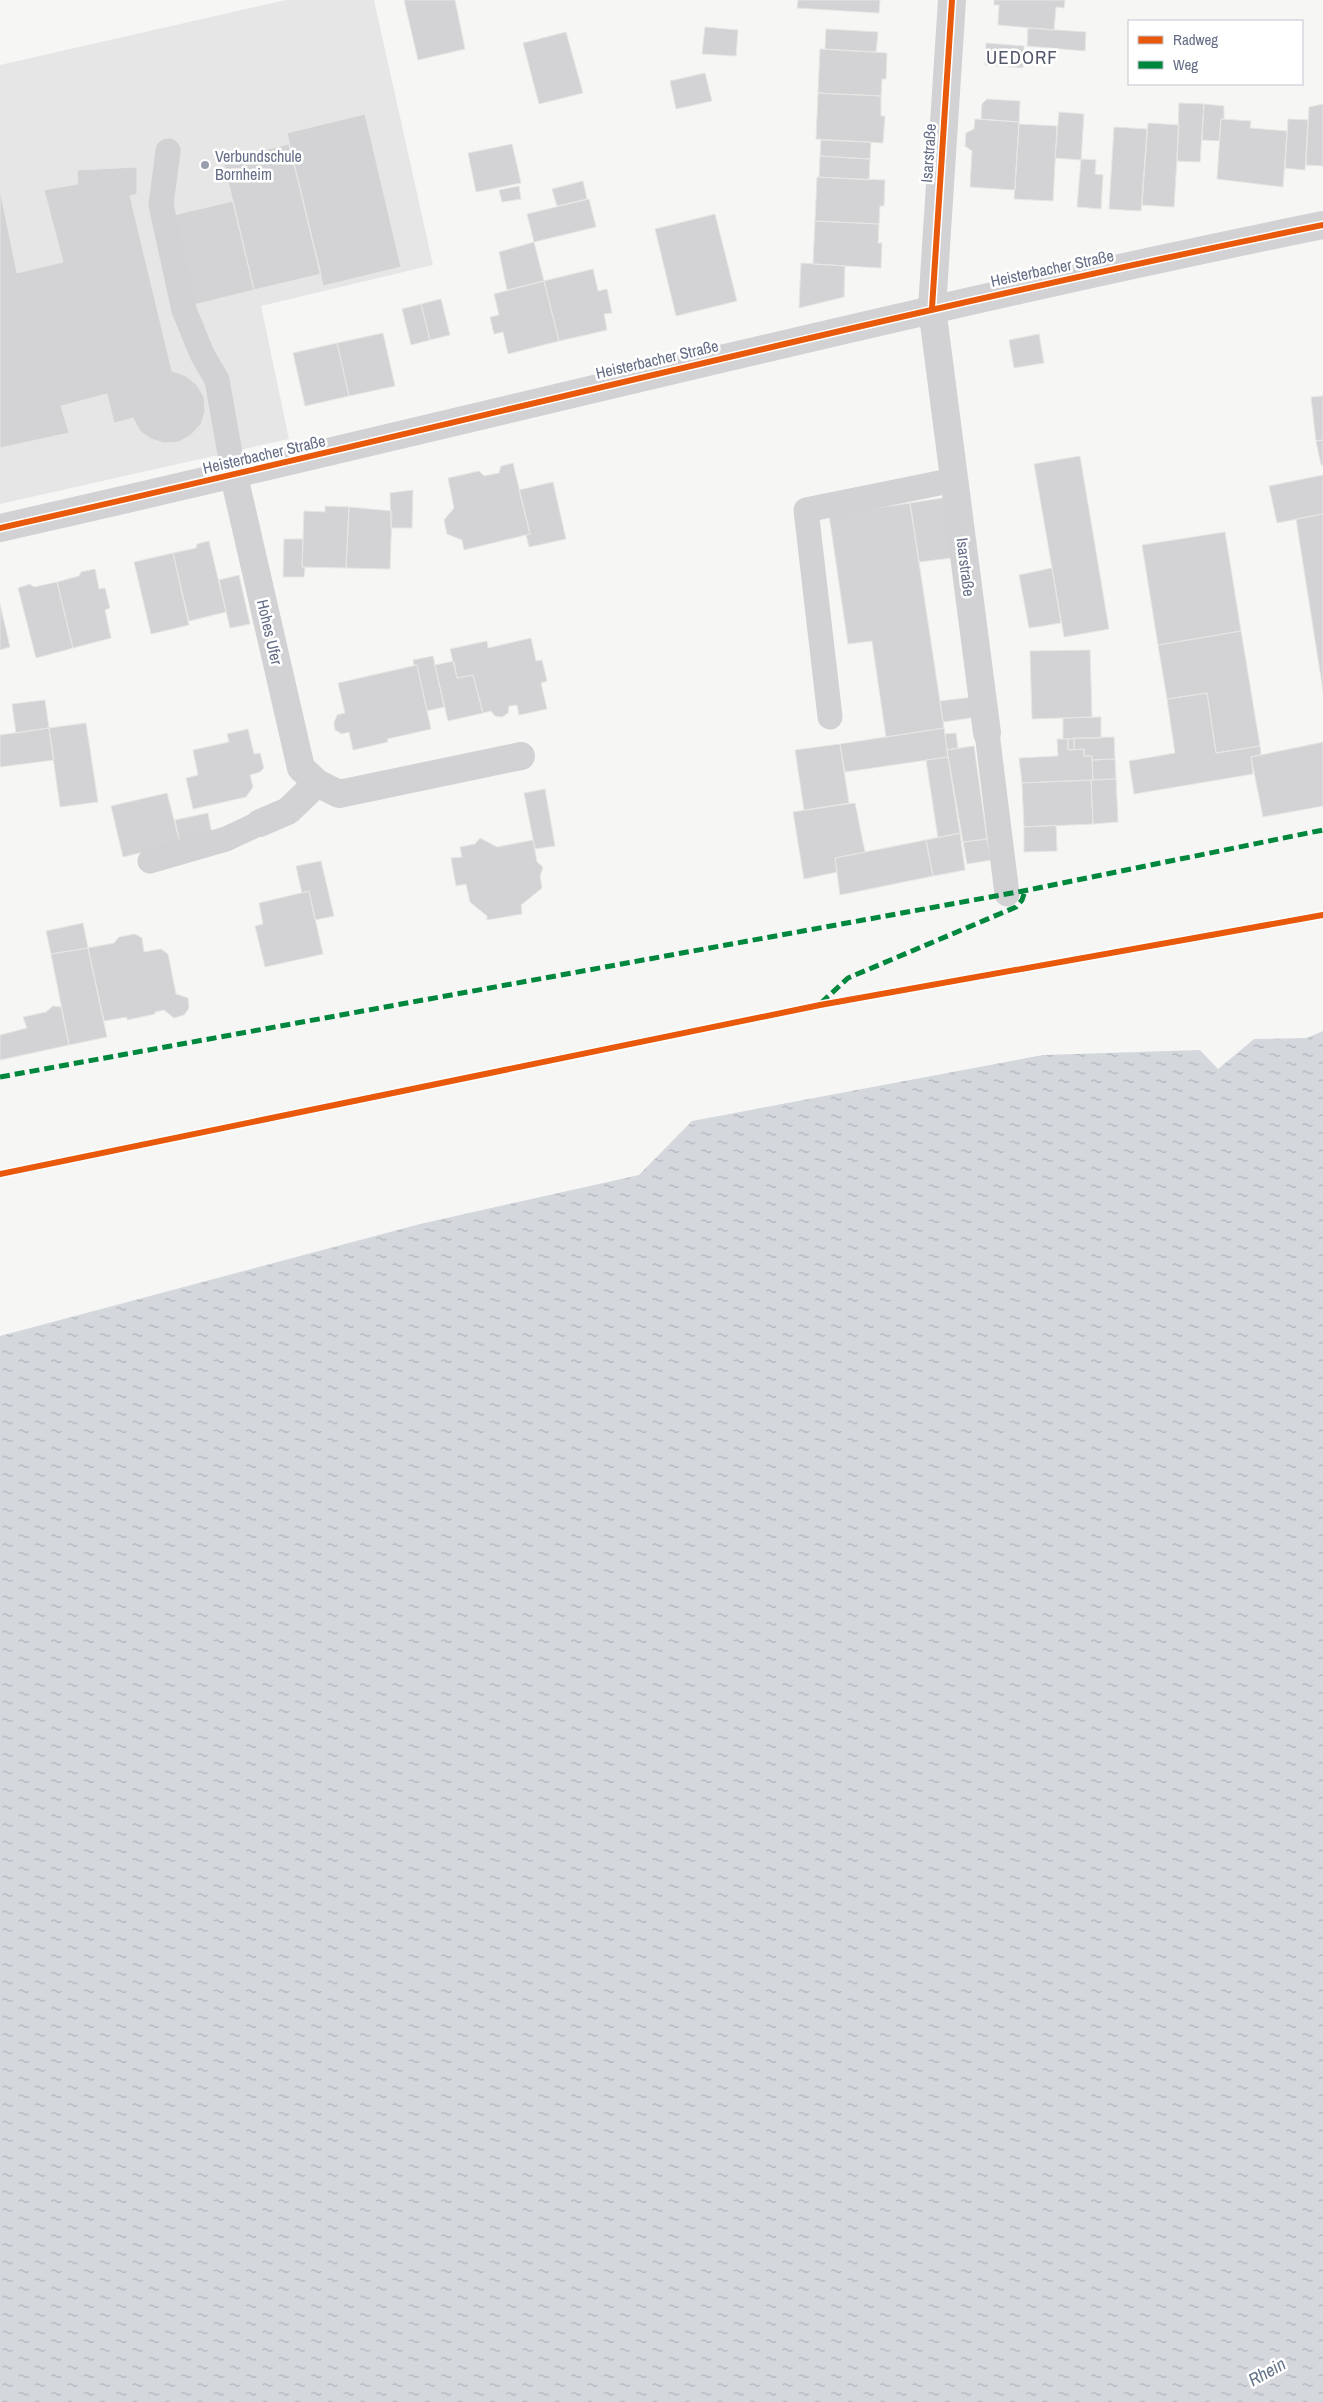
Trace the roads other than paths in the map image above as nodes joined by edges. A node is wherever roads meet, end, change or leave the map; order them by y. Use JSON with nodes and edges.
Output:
{"nodes":[{"id":1,"x":952,"y":0,"type":"edge"},
{"id":2,"x":168,"y":151,"type":"dead end"},
{"id":3,"x":1323,"y":225,"type":"edge"},
{"id":4,"x":932,"y":308,"type":"junction"},
{"id":5,"x":234,"y":476,"type":"junction"},
{"id":6,"x":954,"y":480,"type":"junction"},
{"id":7,"x":0,"y":528,"type":"edge"},
{"id":8,"x":830,"y":717,"type":"dead end"},
{"id":9,"x":987,"y":733,"type":"joint"},
{"id":10,"x":521,"y":756,"type":"dead end"},
{"id":11,"x":317,"y":783,"type":"junction"},
{"id":12,"x":260,"y":823,"type":"joint"},
{"id":13,"x":150,"y":861,"type":"dead end"},
{"id":14,"x":1007,"y":894,"type":"dead end"}],
"edges":[{"from":1,"to":4,"type":"street","name":"Isarstraße"},
{"from":2,"to":5,"type":"lane"},
{"from":3,"to":4,"type":"street","name":"Heisterbacher Straße"},
{"from":4,"to":5,"type":"street","name":"Heisterbacher Straße"},
{"from":4,"to":6,"type":"street","name":"Isarstraße"},
{"from":5,"to":7,"type":"street","name":"Heisterbacher Straße"},
{"from":5,"to":11,"type":"street","name":"Hohes Ufer"},
{"from":6,"to":8,"type":"lane"},
{"from":6,"to":9,"type":"street","name":"Isarstraße"},
{"from":9,"to":14,"type":"lane","name":"Isarstraße"},
{"from":10,"to":11,"type":"street","name":"Hohes Ufer"},
{"from":11,"to":12,"type":"street"},
{"from":12,"to":13,"type":"lane"}]}
